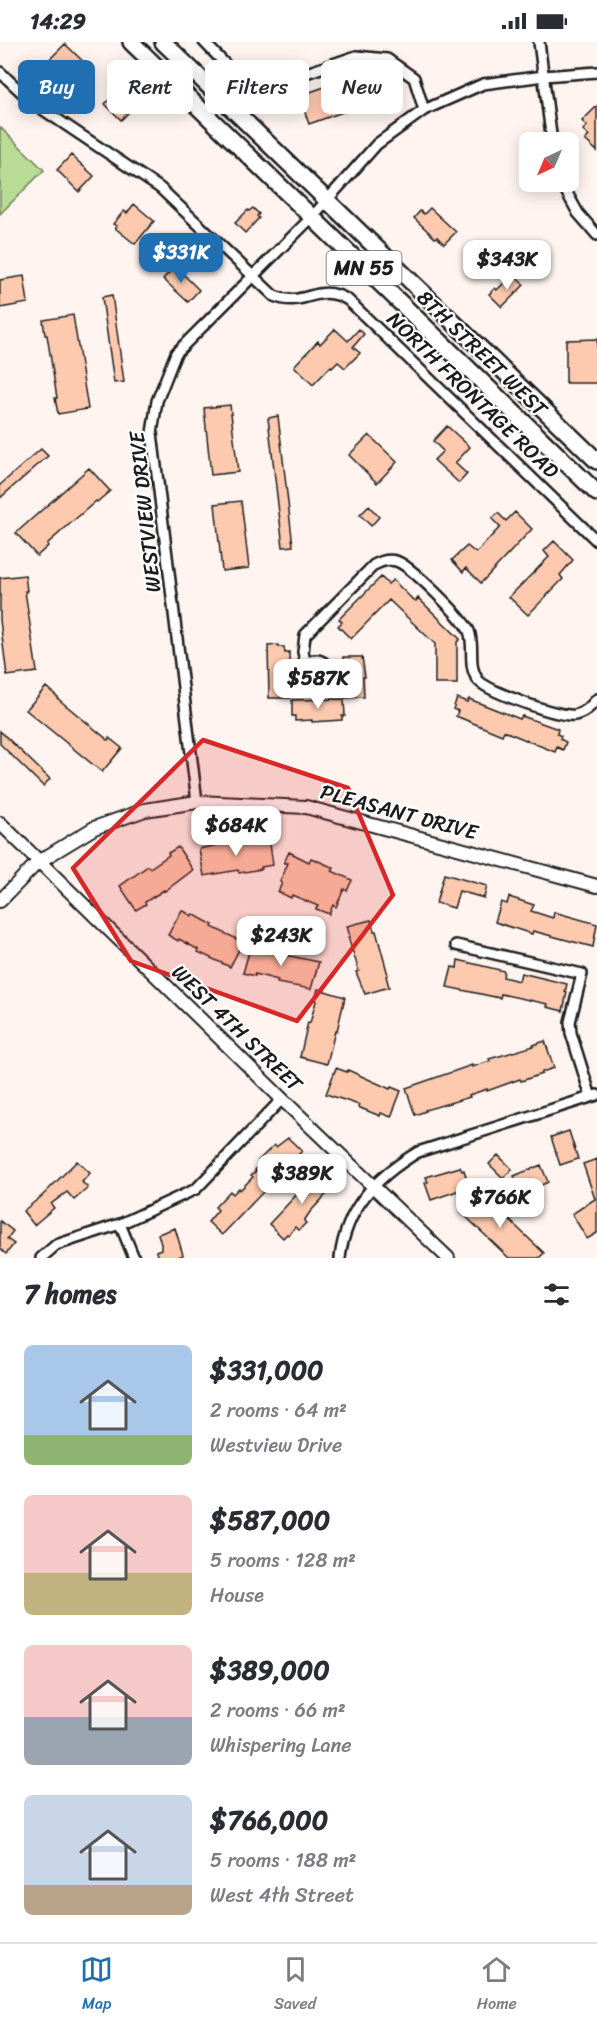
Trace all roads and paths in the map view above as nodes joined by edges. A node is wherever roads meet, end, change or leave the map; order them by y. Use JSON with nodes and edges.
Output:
{"nodes":[{"id":1,"x":131,"y":42,"type":"edge"},
{"id":2,"x":163,"y":42,"type":"edge"},
{"id":3,"x":204,"y":42,"type":"edge"},
{"id":4,"x":539,"y":42,"type":"edge"},
{"id":5,"x":0,"y":72,"type":"edge"},
{"id":6,"x":597,"y":72,"type":"edge"},
{"id":7,"x":544,"y":76,"type":"junction"},
{"id":8,"x":424,"y":110,"type":"junction"},
{"id":9,"x":551,"y":132,"type":"edge"},
{"id":10,"x":567,"y":192,"type":"edge"},
{"id":11,"x":327,"y":200,"type":"junction"},
{"id":12,"x":312,"y":217,"type":"junction"},
{"id":13,"x":597,"y":235,"type":"edge"},
{"id":14,"x":252,"y":276,"type":"junction"},
{"id":15,"x":597,"y":461,"type":"edge"},
{"id":16,"x":597,"y":493,"type":"edge"},
{"id":17,"x":597,"y":540,"type":"edge"},
{"id":18,"x":306,"y":663,"type":"dead end"},
{"id":19,"x":597,"y":699,"type":"edge"},
{"id":20,"x":197,"y":802,"type":"junction"},
{"id":21,"x":0,"y":823,"type":"edge"},
{"id":22,"x":38,"y":862,"type":"junction"},
{"id":23,"x":597,"y":886,"type":"edge"},
{"id":24,"x":0,"y":901,"type":"edge"},
{"id":25,"x":456,"y":945,"type":"dead end"},
{"id":26,"x":594,"y":1096,"type":"edge"},
{"id":27,"x":282,"y":1099,"type":"junction"},
{"id":28,"x":374,"y":1186,"type":"junction"},
{"id":29,"x":120,"y":1224,"type":"junction"},
{"id":30,"x":41,"y":1258,"type":"edge"},
{"id":31,"x":134,"y":1258,"type":"edge"},
{"id":32,"x":340,"y":1258,"type":"edge"},
{"id":33,"x":448,"y":1258,"type":"edge"}],
"edges":[{"from":1,"to":12,"type":"highway","name":"8TH STREET WEST","number":"MN 55"},
{"from":2,"to":11,"type":"highway","name":"8TH STREET WEST","number":"MN 55"},
{"from":3,"to":8,"type":"street"},
{"from":4,"to":7,"type":"street"},
{"from":5,"to":14,"type":"street","name":"NORTH FRONTAGE ROAD"},
{"from":6,"to":7,"type":"street","name":"WESTVIEW DRIVE"},
{"from":7,"to":8,"type":"street","name":"WESTVIEW DRIVE"},
{"from":7,"to":9,"type":"street"},
{"from":8,"to":11,"type":"street","name":"WESTVIEW DRIVE"},
{"from":10,"to":13,"type":"street"},
{"from":11,"to":12,"type":"street","name":"WESTVIEW DRIVE"},
{"from":11,"to":15,"type":"highway","name":"8TH STREET WEST","number":"MN 55"},
{"from":12,"to":14,"type":"street","name":"WESTVIEW DRIVE"},
{"from":12,"to":16,"type":"highway","name":"8TH STREET WEST","number":"MN 55"},
{"from":14,"to":17,"type":"street","name":"NORTH FRONTAGE ROAD"},
{"from":14,"to":20,"type":"street","name":"WESTVIEW DRIVE"},
{"from":18,"to":19,"type":"street"},
{"from":20,"to":22,"type":"street","name":"PLEASANT DRIVE"},
{"from":20,"to":23,"type":"street","name":"PLEASANT DRIVE"},
{"from":21,"to":22,"type":"street","name":"WEST 4TH STREET"},
{"from":22,"to":24,"type":"street","name":"PLEASANT DRIVE"},
{"from":22,"to":27,"type":"street","name":"WEST 4TH STREET"},
{"from":25,"to":26,"type":"street"},
{"from":26,"to":28,"type":"street"},
{"from":27,"to":28,"type":"street","name":"WEST 4TH STREET"},
{"from":27,"to":29,"type":"street"},
{"from":28,"to":32,"type":"street"},
{"from":28,"to":33,"type":"street","name":"WEST 4TH STREET"},
{"from":29,"to":30,"type":"street"},
{"from":29,"to":31,"type":"street"}]}
